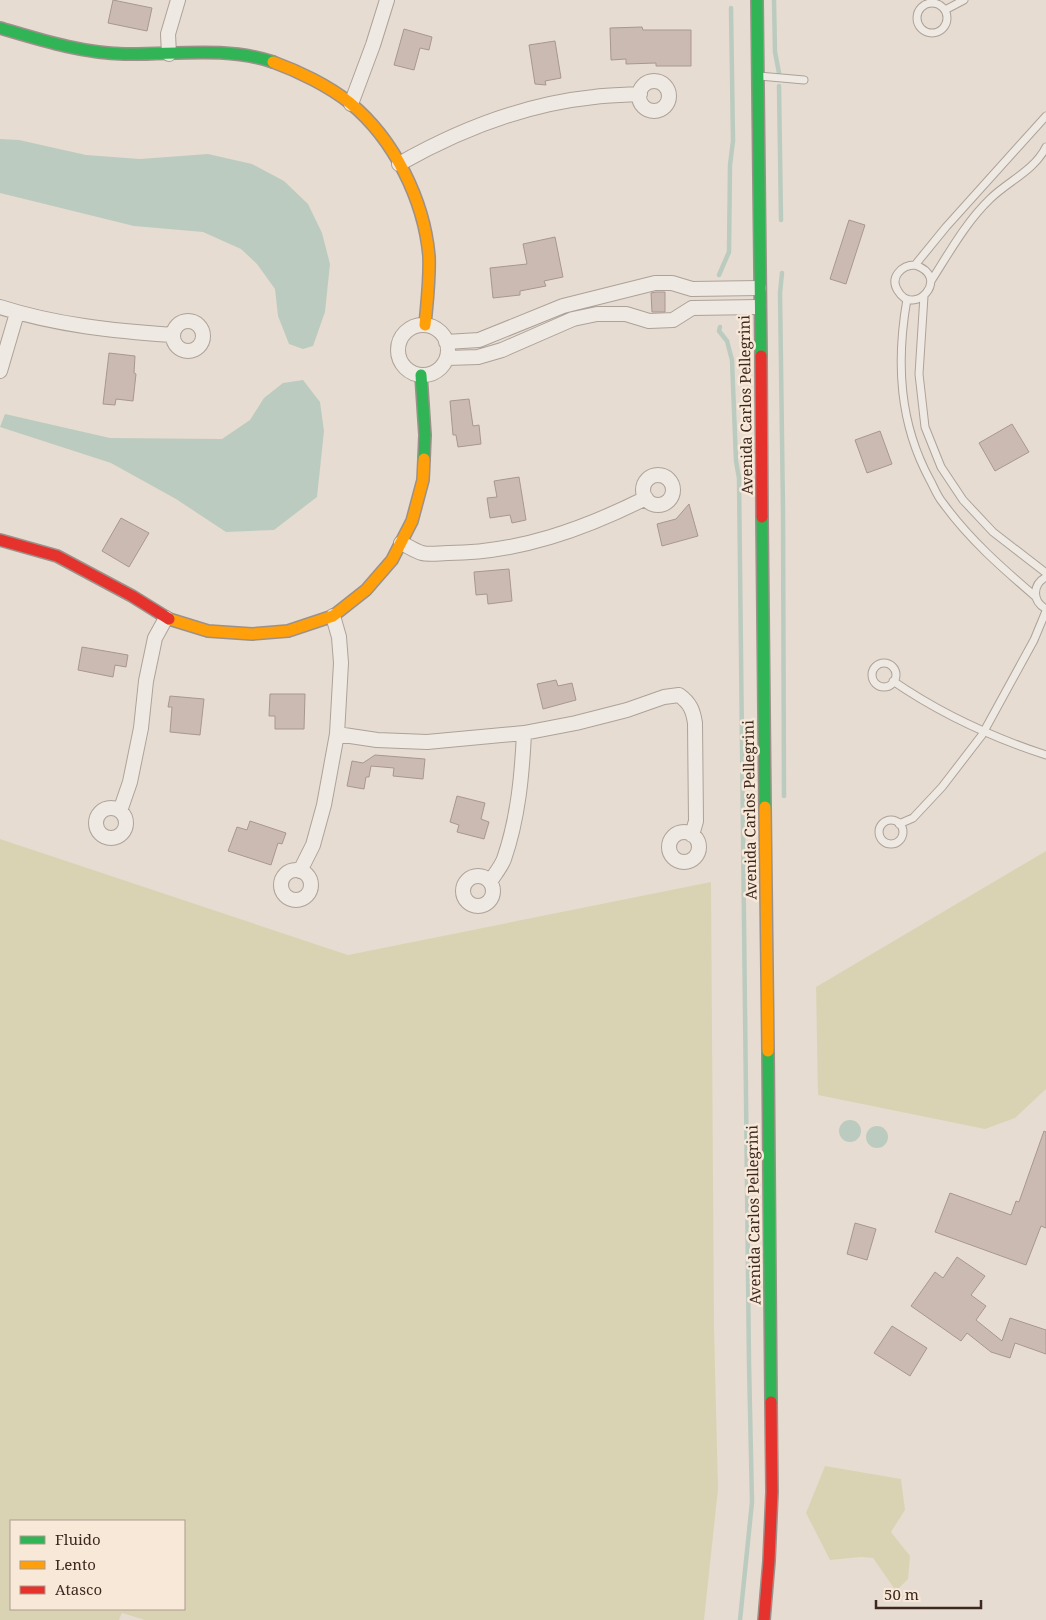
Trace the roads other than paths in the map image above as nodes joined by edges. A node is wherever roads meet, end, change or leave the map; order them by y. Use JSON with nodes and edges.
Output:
{"nodes":[{"id":1,"x":178,"y":0,"type":"edge"},
{"id":2,"x":386,"y":0,"type":"edge"},
{"id":3,"x":757,"y":0,"type":"edge"},
{"id":4,"x":964,"y":0,"type":"edge"},
{"id":5,"x":945,"y":10,"type":"junction"},
{"id":6,"x":0,"y":28,"type":"edge"},
{"id":7,"x":168,"y":54,"type":"junction"},
{"id":8,"x":757,"y":76,"type":"junction"},
{"id":9,"x":804,"y":80,"type":"dead end"},
{"id":10,"x":640,"y":94,"type":"dead end"},
{"id":11,"x":351,"y":104,"type":"junction"},
{"id":12,"x":1046,"y":116,"type":"edge"},
{"id":13,"x":1046,"y":147,"type":"edge"},
{"id":14,"x":399,"y":164,"type":"junction"},
{"id":15,"x":915,"y":265,"type":"junction"},
{"id":16,"x":931,"y":281,"type":"junction"},
{"id":17,"x":692,"y":288,"type":"junction"},
{"id":18,"x":759,"y":288,"type":"junction"},
{"id":19,"x":625,"y":290,"type":"junction"},
{"id":20,"x":924,"y":296,"type":"junction"},
{"id":21,"x":907,"y":299,"type":"junction"},
{"id":22,"x":0,"y":307,"type":"edge"},
{"id":23,"x":759,"y":307,"type":"junction"},
{"id":24,"x":692,"y":308,"type":"junction"},
{"id":25,"x":17,"y":313,"type":"junction"},
{"id":26,"x":626,"y":314,"type":"junction"},
{"id":27,"x":425,"y":325,"type":"junction"},
{"id":28,"x":173,"y":334,"type":"dead end"},
{"id":29,"x":446,"y":342,"type":"junction"},
{"id":30,"x":447,"y":358,"type":"junction"},
{"id":31,"x":0,"y":371,"type":"edge"},
{"id":32,"x":421,"y":376,"type":"junction"},
{"id":33,"x":646,"y":498,"type":"dead end"},
{"id":34,"x":0,"y":540,"type":"edge"},
{"id":35,"x":401,"y":543,"type":"junction"},
{"id":36,"x":1046,"y":573,"type":"edge"},
{"id":37,"x":1046,"y":577,"type":"edge"},
{"id":38,"x":1036,"y":597,"type":"junction"},
{"id":39,"x":1046,"y":610,"type":"edge"},
{"id":40,"x":332,"y":616,"type":"junction"},
{"id":41,"x":166,"y":618,"type":"junction"},
{"id":42,"x":893,"y":681,"type":"dead end"},
{"id":43,"x":984,"y":732,"type":"junction"},
{"id":44,"x":524,"y":733,"type":"junction"},
{"id":45,"x":337,"y":734,"type":"junction"},
{"id":46,"x":1046,"y":754,"type":"edge"},
{"id":47,"x":120,"y":811,"type":"dead end"},
{"id":48,"x":899,"y":824,"type":"dead end"},
{"id":49,"x":692,"y":835,"type":"dead end"},
{"id":50,"x":300,"y":871,"type":"dead end"},
{"id":51,"x":490,"y":882,"type":"dead end"},
{"id":52,"x":764,"y":1620,"type":"edge"}],
"edges":[{"from":1,"to":7,"type":"street"},
{"from":2,"to":11,"type":"street"},
{"from":3,"to":8,"type":"main road","name":"Avenida Carlos Pellegrini"},
{"from":4,"to":5,"type":"lane"},
{"from":5,"to":5,"type":"lane"},
{"from":6,"to":7,"type":"main road"},
{"from":7,"to":11,"type":"main road"},
{"from":8,"to":9,"type":"lane"},
{"from":8,"to":18,"type":"main road","name":"Avenida Carlos Pellegrini"},
{"from":10,"to":14,"type":"street"},
{"from":11,"to":14,"type":"main road"},
{"from":12,"to":15,"type":"lane"},
{"from":13,"to":16,"type":"lane"},
{"from":14,"to":27,"type":"main road"},
{"from":15,"to":16,"type":"lane"},
{"from":15,"to":21,"type":"lane"},
{"from":16,"to":20,"type":"lane"},
{"from":17,"to":18,"type":"street"},
{"from":17,"to":19,"type":"street"},
{"from":17,"to":24,"type":"street"},
{"from":18,"to":23,"type":"main road","name":"Avenida Carlos Pellegrini"},
{"from":19,"to":26,"type":"street"},
{"from":19,"to":29,"type":"street"},
{"from":20,"to":21,"type":"lane"},
{"from":20,"to":36,"type":"lane"},
{"from":21,"to":38,"type":"lane"},
{"from":22,"to":25,"type":"street"},
{"from":23,"to":24,"type":"street"},
{"from":23,"to":52,"type":"main road","name":"Avenida Carlos Pellegrini"},
{"from":24,"to":26,"type":"street"},
{"from":25,"to":28,"type":"street"},
{"from":25,"to":31,"type":"street"},
{"from":26,"to":30,"type":"street"},
{"from":27,"to":29,"type":"street"},
{"from":27,"to":32,"type":"street"},
{"from":29,"to":30,"type":"street"},
{"from":30,"to":32,"type":"street"},
{"from":32,"to":35,"type":"main road"},
{"from":33,"to":35,"type":"street"},
{"from":34,"to":41,"type":"main road"},
{"from":35,"to":40,"type":"main road"},
{"from":37,"to":38,"type":"lane"},
{"from":38,"to":39,"type":"lane"},
{"from":39,"to":43,"type":"lane"},
{"from":40,"to":41,"type":"main road"},
{"from":40,"to":45,"type":"street"},
{"from":41,"to":47,"type":"street"},
{"from":42,"to":43,"type":"lane"},
{"from":43,"to":46,"type":"lane"},
{"from":43,"to":48,"type":"lane"},
{"from":44,"to":45,"type":"street"},
{"from":44,"to":49,"type":"street"},
{"from":44,"to":51,"type":"street"},
{"from":45,"to":50,"type":"street"}]}
